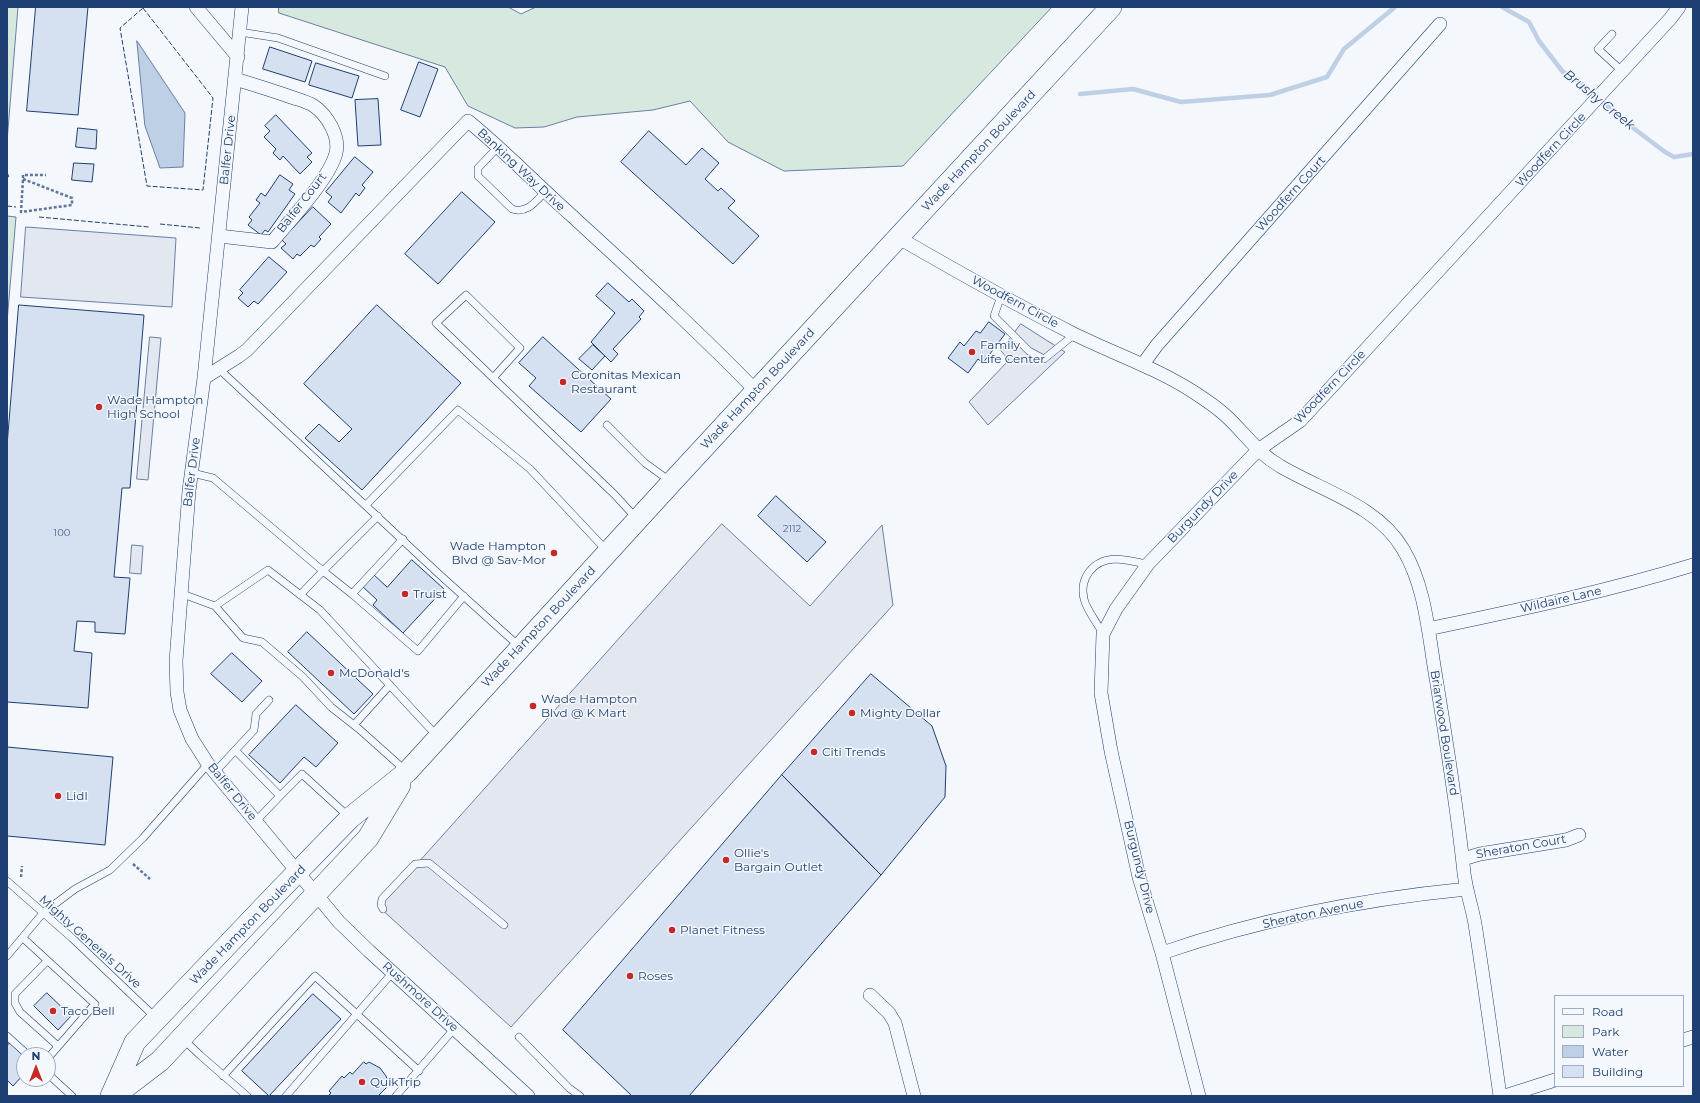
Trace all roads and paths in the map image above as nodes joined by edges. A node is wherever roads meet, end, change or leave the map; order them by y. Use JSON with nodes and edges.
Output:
{"nodes":[{"id":1,"x":196,"y":7,"type":"edge"},
{"id":2,"x":242,"y":7,"type":"edge"},
{"id":3,"x":1111,"y":7,"type":"edge"},
{"id":4,"x":1679,"y":7,"type":"edge"},
{"id":5,"x":1440,"y":24,"type":"dead end"},
{"id":6,"x":240,"y":32,"type":"junction"},
{"id":7,"x":1612,"y":34,"type":"dead end"},
{"id":8,"x":238,"y":57,"type":"junction"},
{"id":9,"x":1623,"y":72,"type":"junction"},
{"id":10,"x":385,"y":76,"type":"dead end"},
{"id":11,"x":235,"y":79,"type":"junction"},
{"id":12,"x":498,"y":147,"type":"junction"},
{"id":13,"x":46,"y":175,"type":"dead end"},
{"id":14,"x":23,"y":178,"type":"junction"},
{"id":15,"x":545,"y":192,"type":"junction"},
{"id":16,"x":219,"y":236,"type":"junction"},
{"id":17,"x":899,"y":238,"type":"junction"},
{"id":18,"x":1001,"y":296,"type":"junction"},
{"id":19,"x":1075,"y":334,"type":"junction"},
{"id":20,"x":1143,"y":364,"type":"junction"},
{"id":21,"x":219,"y":369,"type":"junction"},
{"id":22,"x":204,"y":378,"type":"junction"},
{"id":23,"x":493,"y":378,"type":"junction"},
{"id":24,"x":756,"y":391,"type":"junction"},
{"id":25,"x":607,"y":425,"type":"dead end"},
{"id":26,"x":1258,"y":450,"type":"junction"},
{"id":27,"x":192,"y":473,"type":"junction"},
{"id":28,"x":672,"y":482,"type":"junction"},
{"id":29,"x":366,"y":504,"type":"junction"},
{"id":30,"x":378,"y":516,"type":"junction"},
{"id":31,"x":637,"y":520,"type":"junction"},
{"id":32,"x":403,"y":540,"type":"junction"},
{"id":33,"x":608,"y":552,"type":"junction"},
{"id":34,"x":1148,"y":564,"type":"junction"},
{"id":35,"x":1693,"y":565,"type":"edge"},
{"id":36,"x":323,"y":571,"type":"junction"},
{"id":37,"x":180,"y":593,"type":"junction"},
{"id":38,"x":352,"y":594,"type":"junction"},
{"id":39,"x":300,"y":595,"type":"junction"},
{"id":40,"x":464,"y":596,"type":"junction"},
{"id":41,"x":215,"y":606,"type":"junction"},
{"id":42,"x":1428,"y":629,"type":"junction"},
{"id":43,"x":1103,"y":634,"type":"junction"},
{"id":44,"x":521,"y":647,"type":"junction"},
{"id":45,"x":390,"y":685,"type":"junction"},
{"id":46,"x":269,"y":700,"type":"dead end"},
{"id":47,"x":354,"y":725,"type":"junction"},
{"id":48,"x":438,"y":738,"type":"junction"},
{"id":49,"x":235,"y":750,"type":"junction"},
{"id":50,"x":212,"y":768,"type":"junction"},
{"id":51,"x":407,"y":772,"type":"junction"},
{"id":52,"x":280,"y":796,"type":"junction"},
{"id":53,"x":350,"y":818,"type":"junction"},
{"id":54,"x":256,"y":821,"type":"junction"},
{"id":55,"x":1579,"y":835,"type":"dead end"},
{"id":56,"x":1463,"y":859,"type":"junction"},
{"id":57,"x":133,"y":864,"type":"dead end"},
{"id":58,"x":22,"y":866,"type":"dead end"},
{"id":59,"x":299,"y":872,"type":"junction"},
{"id":60,"x":21,"y":877,"type":"dead end"},
{"id":61,"x":150,"y":879,"type":"dead end"},
{"id":62,"x":7,"y":881,"type":"edge"},
{"id":63,"x":1467,"y":889,"type":"junction"},
{"id":64,"x":316,"y":893,"type":"junction"},
{"id":65,"x":383,"y":909,"type":"dead end"},
{"id":66,"x":43,"y":914,"type":"junction"},
{"id":67,"x":504,"y":925,"type":"dead end"},
{"id":68,"x":23,"y":938,"type":"junction"},
{"id":69,"x":1162,"y":953,"type":"junction"},
{"id":70,"x":7,"y":956,"type":"edge"},
{"id":71,"x":47,"y":961,"type":"junction"},
{"id":72,"x":393,"y":972,"type":"junction"},
{"id":73,"x":870,"y":995,"type":"dead end"},
{"id":74,"x":357,"y":1014,"type":"junction"},
{"id":75,"x":158,"y":1020,"type":"junction"},
{"id":76,"x":454,"y":1028,"type":"junction"},
{"id":77,"x":7,"y":1036,"type":"edge"},
{"id":78,"x":519,"y":1037,"type":"dead end"},
{"id":79,"x":183,"y":1038,"type":"junction"},
{"id":80,"x":58,"y":1046,"type":"junction"},
{"id":81,"x":19,"y":1047,"type":"edge"},
{"id":82,"x":56,"y":1048,"type":"edge"},
{"id":83,"x":419,"y":1071,"type":"junction"},
{"id":84,"x":223,"y":1076,"type":"junction"},
{"id":85,"x":1554,"y":1080,"type":"edge"},
{"id":86,"x":56,"y":1081,"type":"edge"},
{"id":87,"x":72,"y":1096,"type":"edge"},
{"id":88,"x":112,"y":1096,"type":"edge"},
{"id":89,"x":247,"y":1096,"type":"edge"},
{"id":90,"x":286,"y":1096,"type":"edge"},
{"id":91,"x":396,"y":1096,"type":"edge"},
{"id":92,"x":528,"y":1096,"type":"edge"},
{"id":93,"x":580,"y":1096,"type":"edge"},
{"id":94,"x":914,"y":1096,"type":"edge"},
{"id":95,"x":1199,"y":1096,"type":"edge"},
{"id":96,"x":1500,"y":1096,"type":"edge"},
{"id":97,"x":1505,"y":1096,"type":"edge"}],
"edges":[{"from":1,"to":8,"type":"street"},
{"from":2,"to":6,"type":"street","name":"Balfer Drive"},
{"from":3,"to":17,"type":"main road","name":"Wade Hampton Boulevard"},
{"from":4,"to":9,"type":"street","name":"Woodfern Circle"},
{"from":5,"to":20,"type":"street","name":"Woodfern Court"},
{"from":6,"to":8,"type":"street","name":"Balfer Drive"},
{"from":6,"to":10,"type":"lane"},
{"from":7,"to":9,"type":"lane"},
{"from":8,"to":11,"type":"street","name":"Balfer Drive"},
{"from":9,"to":26,"type":"street","name":"Woodfern Circle"},
{"from":11,"to":16,"type":"street","name":"Balfer Drive"},
{"from":11,"to":16,"type":"street","name":"Balfer Court"},
{"from":12,"to":15,"type":"street","name":"Banking Way Drive"},
{"from":12,"to":15,"type":"lane"},
{"from":12,"to":21,"type":"street","name":"Banking Way Drive"},
{"from":13,"to":14,"type":"path"},
{"from":14,"to":14,"type":"path"},
{"from":15,"to":24,"type":"street","name":"Banking Way Drive"},
{"from":16,"to":22,"type":"street","name":"Balfer Drive"},
{"from":17,"to":18,"type":"street","name":"Woodfern Circle"},
{"from":17,"to":24,"type":"main road","name":"Wade Hampton Boulevard"},
{"from":18,"to":19,"type":"street","name":"Woodfern Circle"},
{"from":18,"to":19,"type":"lane"},
{"from":19,"to":20,"type":"street","name":"Woodfern Circle"},
{"from":20,"to":26,"type":"street","name":"Woodfern Circle"},
{"from":21,"to":22,"type":"street","name":"Banking Way Drive"},
{"from":21,"to":29,"type":"lane"},
{"from":22,"to":27,"type":"street","name":"Balfer Drive"},
{"from":23,"to":23,"type":"lane"},
{"from":23,"to":31,"type":"lane"},
{"from":24,"to":28,"type":"main road","name":"Wade Hampton Boulevard"},
{"from":25,"to":28,"type":"lane"},
{"from":26,"to":34,"type":"street","name":"Burgundy Drive"},
{"from":26,"to":42,"type":"street","name":"Briarwood Boulevard"},
{"from":27,"to":36,"type":"lane"},
{"from":27,"to":37,"type":"street","name":"Balfer Drive"},
{"from":28,"to":31,"type":"main road","name":"Wade Hampton Boulevard"},
{"from":29,"to":30,"type":"lane"},
{"from":29,"to":33,"type":"lane"},
{"from":30,"to":32,"type":"lane"},
{"from":30,"to":36,"type":"lane"},
{"from":31,"to":33,"type":"main road","name":"Wade Hampton Boulevard"},
{"from":32,"to":38,"type":"lane"},
{"from":32,"to":40,"type":"lane"},
{"from":33,"to":44,"type":"main road","name":"Wade Hampton Boulevard"},
{"from":34,"to":43,"type":"street","name":"Burgundy Drive"},
{"from":34,"to":43,"type":"lane"},
{"from":35,"to":42,"type":"street","name":"Wildaire Lane"},
{"from":36,"to":38,"type":"lane"},
{"from":36,"to":39,"type":"lane"},
{"from":37,"to":41,"type":"lane"},
{"from":37,"to":50,"type":"street","name":"Balfer Drive"},
{"from":38,"to":40,"type":"lane"},
{"from":39,"to":41,"type":"lane"},
{"from":39,"to":45,"type":"lane"},
{"from":40,"to":44,"type":"lane"},
{"from":41,"to":47,"type":"lane"},
{"from":42,"to":56,"type":"street","name":"Briarwood Boulevard"},
{"from":43,"to":69,"type":"street","name":"Burgundy Drive"},
{"from":44,"to":48,"type":"main road","name":"Wade Hampton Boulevard"},
{"from":45,"to":47,"type":"lane"},
{"from":45,"to":48,"type":"lane"},
{"from":46,"to":49,"type":"lane"},
{"from":47,"to":51,"type":"lane"},
{"from":48,"to":51,"type":"main road","name":"Wade Hampton Boulevard"},
{"from":49,"to":50,"type":"lane"},
{"from":49,"to":52,"type":"lane"},
{"from":50,"to":54,"type":"street","name":"Balfer Drive"},
{"from":50,"to":66,"type":"lane"},
{"from":51,"to":53,"type":"main road","name":"Wade Hampton Boulevard"},
{"from":51,"to":64,"type":"main road","name":"Wade Hampton Boulevard"},
{"from":52,"to":53,"type":"lane"},
{"from":52,"to":54,"type":"lane"},
{"from":53,"to":59,"type":"main road","name":"Wade Hampton Boulevard"},
{"from":54,"to":59,"type":"street","name":"Balfer Drive"},
{"from":55,"to":56,"type":"street","name":"Sheraton Court"},
{"from":56,"to":63,"type":"street","name":"Briarwood Boulevard"},
{"from":57,"to":61,"type":"path"},
{"from":58,"to":60,"type":"path"},
{"from":59,"to":64,"type":"street","name":"Balfer Drive"},
{"from":59,"to":75,"type":"main road","name":"Wade Hampton Boulevard"},
{"from":62,"to":66,"type":"lane","name":"Mighty Generals Drive"},
{"from":63,"to":69,"type":"street","name":"Sheraton Avenue"},
{"from":63,"to":96,"type":"street","name":"Briarwood Boulevard"},
{"from":64,"to":72,"type":"street","name":"Rushmore Drive"},
{"from":64,"to":79,"type":"main road","name":"Wade Hampton Boulevard"},
{"from":65,"to":67,"type":"lane"},
{"from":66,"to":68,"type":"lane"},
{"from":66,"to":75,"type":"lane","name":"Mighty Generals Drive"},
{"from":68,"to":70,"type":"lane"},
{"from":68,"to":71,"type":"lane"},
{"from":69,"to":95,"type":"street","name":"Burgundy Drive"},
{"from":71,"to":80,"type":"lane"},
{"from":71,"to":80,"type":"lane"},
{"from":72,"to":74,"type":"lane"},
{"from":72,"to":76,"type":"street","name":"Rushmore Drive"},
{"from":73,"to":94,"type":"street"},
{"from":74,"to":83,"type":"lane"},
{"from":74,"to":84,"type":"lane"},
{"from":74,"to":90,"type":"lane"},
{"from":75,"to":88,"type":"main road","name":"Wade Hampton Boulevard"},
{"from":76,"to":83,"type":"lane"},
{"from":76,"to":92,"type":"street","name":"Rushmore Drive"},
{"from":77,"to":81,"type":"lane"},
{"from":78,"to":93,"type":"lane"},
{"from":79,"to":84,"type":"lane"},
{"from":79,"to":88,"type":"main road","name":"Wade Hampton Boulevard"},
{"from":80,"to":82,"type":"lane"},
{"from":83,"to":91,"type":"lane"},
{"from":84,"to":89,"type":"lane"},
{"from":85,"to":97,"type":"street"},
{"from":86,"to":87,"type":"lane"}]}
